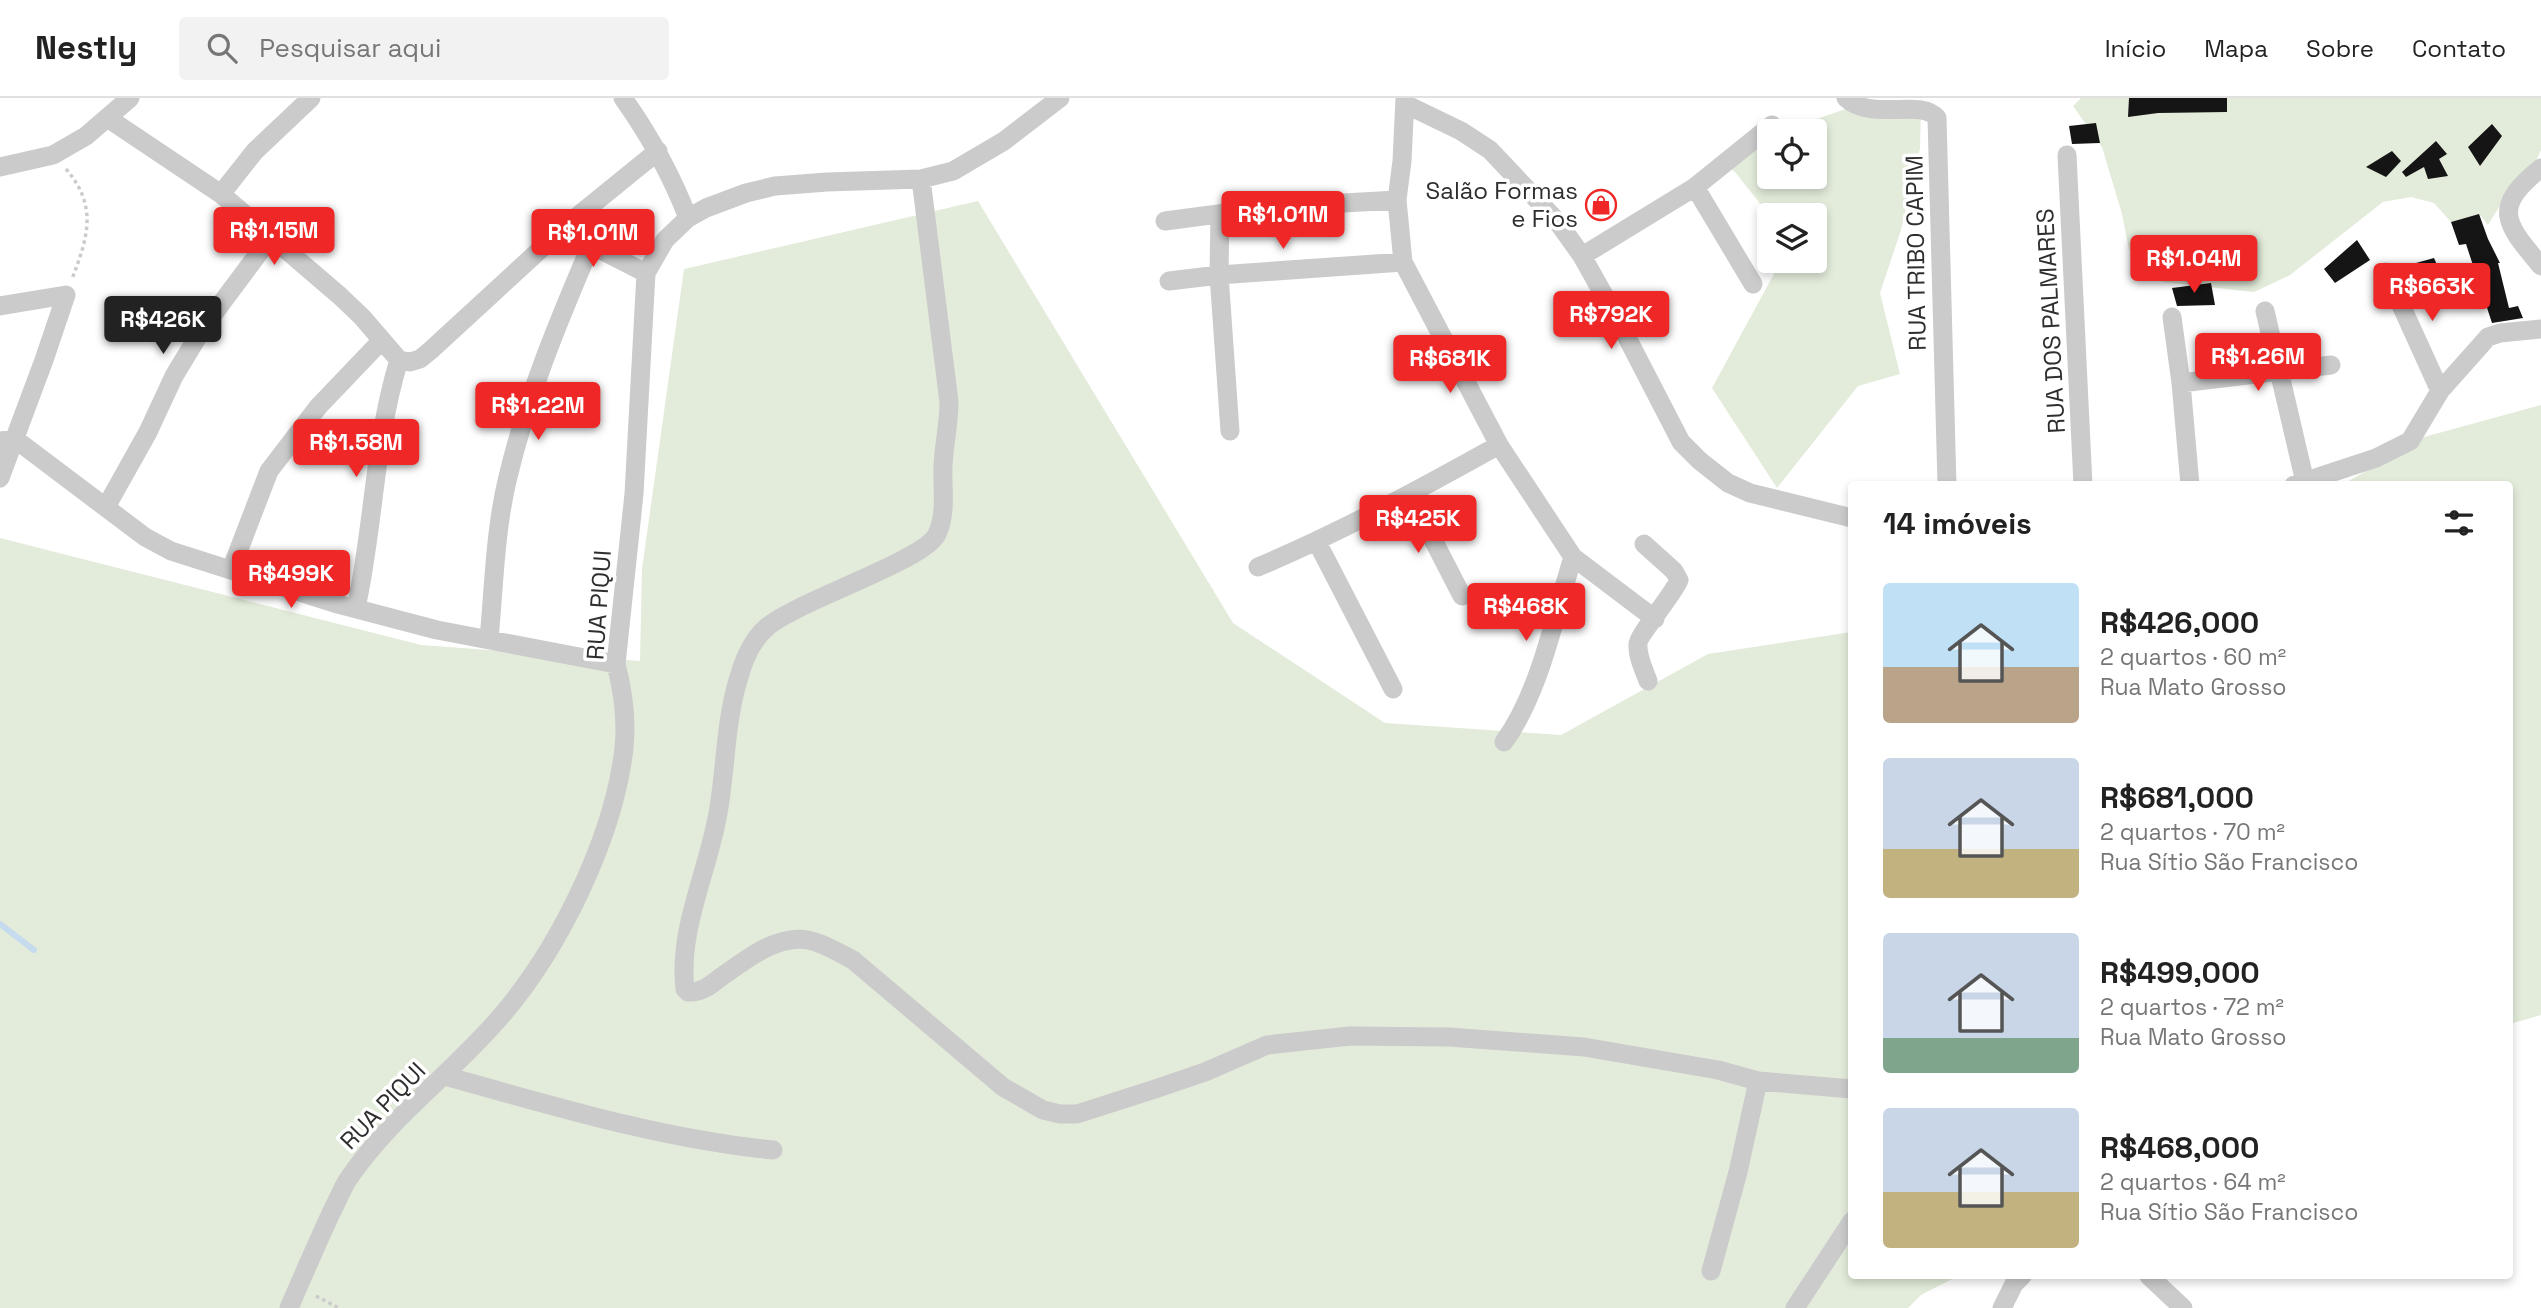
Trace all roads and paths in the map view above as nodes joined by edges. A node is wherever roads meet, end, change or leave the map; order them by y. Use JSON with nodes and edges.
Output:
{"nodes":[{"id":1,"x":130,"y":98,"type":"edge"},
{"id":2,"x":311,"y":98,"type":"edge"},
{"id":3,"x":623,"y":98,"type":"edge"},
{"id":4,"x":1060,"y":98,"type":"edge"},
{"id":5,"x":1846,"y":98,"type":"edge"},
{"id":6,"x":1405,"y":101,"type":"edge"},
{"id":7,"x":109,"y":118,"type":"junction"},
{"id":8,"x":1757,"y":137,"type":"edge"},
{"id":9,"x":658,"y":151,"type":"junction"},
{"id":10,"x":53,"y":155,"type":"junction"},
{"id":11,"x":2067,"y":155,"type":"dead end"},
{"id":12,"x":0,"y":167,"type":"edge"},
{"id":13,"x":2541,"y":168,"type":"edge"},
{"id":14,"x":921,"y":179,"type":"junction"},
{"id":15,"x":1695,"y":187,"type":"junction"},
{"id":16,"x":221,"y":194,"type":"junction"},
{"id":17,"x":1397,"y":200,"type":"junction"},
{"id":18,"x":1220,"y":214,"type":"junction"},
{"id":19,"x":688,"y":218,"type":"junction"},
{"id":20,"x":1165,"y":221,"type":"dead end"},
{"id":21,"x":568,"y":224,"type":"junction"},
{"id":22,"x":270,"y":238,"type":"junction"},
{"id":23,"x":591,"y":245,"type":"junction"},
{"id":24,"x":1582,"y":256,"type":"junction"},
{"id":25,"x":1403,"y":262,"type":"junction"},
{"id":26,"x":2541,"y":266,"type":"edge"},
{"id":27,"x":2386,"y":272,"type":"dead end"},
{"id":28,"x":646,"y":273,"type":"junction"},
{"id":29,"x":1219,"y":275,"type":"junction"},
{"id":30,"x":1169,"y":281,"type":"dead end"},
{"id":31,"x":1754,"y":284,"type":"dead end"},
{"id":32,"x":66,"y":295,"type":"junction"},
{"id":33,"x":0,"y":306,"type":"edge"},
{"id":34,"x":2265,"y":311,"type":"dead end"},
{"id":35,"x":2172,"y":317,"type":"dead end"},
{"id":36,"x":2541,"y":329,"type":"edge"},
{"id":37,"x":382,"y":340,"type":"junction"},
{"id":38,"x":399,"y":360,"type":"junction"},
{"id":39,"x":2331,"y":365,"type":"dead end"},
{"id":40,"x":2280,"y":370,"type":"junction"},
{"id":41,"x":2181,"y":383,"type":"junction"},
{"id":42,"x":2440,"y":391,"type":"junction"},
{"id":43,"x":1230,"y":431,"type":"dead end"},
{"id":44,"x":7,"y":440,"type":"edge"},
{"id":45,"x":1499,"y":445,"type":"junction"},
{"id":46,"x":0,"y":478,"type":"edge"},
{"id":47,"x":1947,"y":481,"type":"edge"},
{"id":48,"x":2083,"y":481,"type":"edge"},
{"id":49,"x":2190,"y":481,"type":"edge"},
{"id":50,"x":2299,"y":481,"type":"edge"},
{"id":51,"x":2308,"y":481,"type":"edge"},
{"id":52,"x":1410,"y":495,"type":"junction"},
{"id":53,"x":106,"y":507,"type":"junction"},
{"id":54,"x":1848,"y":517,"type":"edge"},
{"id":55,"x":1317,"y":542,"type":"junction"},
{"id":56,"x":1644,"y":544,"type":"dead end"},
{"id":57,"x":1573,"y":557,"type":"junction"},
{"id":58,"x":1258,"y":567,"type":"dead end"},
{"id":59,"x":231,"y":570,"type":"junction"},
{"id":60,"x":1462,"y":596,"type":"dead end"},
{"id":61,"x":356,"y":608,"type":"junction"},
{"id":62,"x":1655,"y":619,"type":"junction"},
{"id":63,"x":489,"y":639,"type":"junction"},
{"id":64,"x":616,"y":664,"type":"junction"},
{"id":65,"x":1648,"y":681,"type":"dead end"},
{"id":66,"x":1393,"y":689,"type":"dead end"},
{"id":67,"x":1504,"y":742,"type":"dead end"},
{"id":68,"x":445,"y":1076,"type":"junction"},
{"id":69,"x":1758,"y":1081,"type":"junction"},
{"id":70,"x":1848,"y":1089,"type":"edge"},
{"id":71,"x":774,"y":1150,"type":"dead end"},
{"id":72,"x":1848,"y":1228,"type":"edge"},
{"id":73,"x":1711,"y":1270,"type":"dead end"},
{"id":74,"x":2019,"y":1279,"type":"edge"},
{"id":75,"x":2152,"y":1279,"type":"edge"},
{"id":76,"x":298,"y":1286,"type":"junction"},
{"id":77,"x":289,"y":1308,"type":"edge"},
{"id":78,"x":339,"y":1308,"type":"edge"},
{"id":79,"x":1795,"y":1308,"type":"edge"},
{"id":80,"x":2002,"y":1308,"type":"edge"},
{"id":81,"x":2183,"y":1308,"type":"edge"}],
"edges":[{"from":1,"to":7,"type":"street"},
{"from":2,"to":16,"type":"street"},
{"from":3,"to":9,"type":"street"},
{"from":4,"to":14,"type":"street","name":"RUA PIQUI"},
{"from":5,"to":47,"type":"street","name":"RUA TRIBO CAPIM"},
{"from":6,"to":17,"type":"street"},
{"from":6,"to":24,"type":"street"},
{"from":7,"to":10,"type":"street"},
{"from":7,"to":16,"type":"street"},
{"from":8,"to":15,"type":"street"},
{"from":9,"to":19,"type":"street"},
{"from":9,"to":21,"type":"street"},
{"from":10,"to":12,"type":"street"},
{"from":10,"to":32,"type":"path"},
{"from":11,"to":48,"type":"street","name":"RUA DOS PALMARES"},
{"from":13,"to":26,"type":"street"},
{"from":14,"to":19,"type":"street","name":"RUA PIQUI"},
{"from":14,"to":69,"type":"street"},
{"from":15,"to":24,"type":"street"},
{"from":15,"to":31,"type":"street"},
{"from":16,"to":22,"type":"street"},
{"from":17,"to":18,"type":"street"},
{"from":17,"to":25,"type":"street"},
{"from":18,"to":20,"type":"street"},
{"from":18,"to":29,"type":"street"},
{"from":19,"to":28,"type":"street","name":"RUA PIQUI"},
{"from":21,"to":23,"type":"street"},
{"from":21,"to":38,"type":"street"},
{"from":22,"to":37,"type":"street"},
{"from":22,"to":53,"type":"street"},
{"from":23,"to":28,"type":"street"},
{"from":23,"to":63,"type":"street"},
{"from":24,"to":54,"type":"street"},
{"from":25,"to":29,"type":"street"},
{"from":25,"to":45,"type":"street"},
{"from":27,"to":42,"type":"street"},
{"from":28,"to":64,"type":"street","name":"RUA PIQUI"},
{"from":29,"to":30,"type":"street"},
{"from":29,"to":43,"type":"street"},
{"from":32,"to":33,"type":"street"},
{"from":32,"to":44,"type":"street"},
{"from":34,"to":40,"type":"street"},
{"from":35,"to":41,"type":"street"},
{"from":36,"to":42,"type":"street"},
{"from":37,"to":38,"type":"street"},
{"from":37,"to":59,"type":"street"},
{"from":38,"to":61,"type":"street"},
{"from":39,"to":40,"type":"street"},
{"from":40,"to":41,"type":"street"},
{"from":40,"to":50,"type":"street"},
{"from":41,"to":49,"type":"street"},
{"from":42,"to":51,"type":"street"},
{"from":44,"to":46,"type":"street"},
{"from":44,"to":53,"type":"street"},
{"from":45,"to":52,"type":"street"},
{"from":45,"to":57,"type":"street"},
{"from":52,"to":55,"type":"street"},
{"from":52,"to":60,"type":"street"},
{"from":53,"to":59,"type":"street"},
{"from":55,"to":58,"type":"street"},
{"from":55,"to":66,"type":"street"},
{"from":56,"to":62,"type":"street"},
{"from":57,"to":62,"type":"street"},
{"from":57,"to":67,"type":"street"},
{"from":59,"to":61,"type":"street"},
{"from":61,"to":63,"type":"street"},
{"from":62,"to":65,"type":"street"},
{"from":63,"to":64,"type":"street"},
{"from":64,"to":68,"type":"street","name":"RUA PIQUI"},
{"from":68,"to":71,"type":"street"},
{"from":68,"to":76,"type":"street","name":"RUA PIQUI"},
{"from":69,"to":70,"type":"street"},
{"from":69,"to":73,"type":"street"},
{"from":72,"to":79,"type":"street"},
{"from":74,"to":80,"type":"street"},
{"from":75,"to":81,"type":"street"},
{"from":76,"to":77,"type":"street","name":"RUA PIQUI"},
{"from":76,"to":78,"type":"path"}]}
